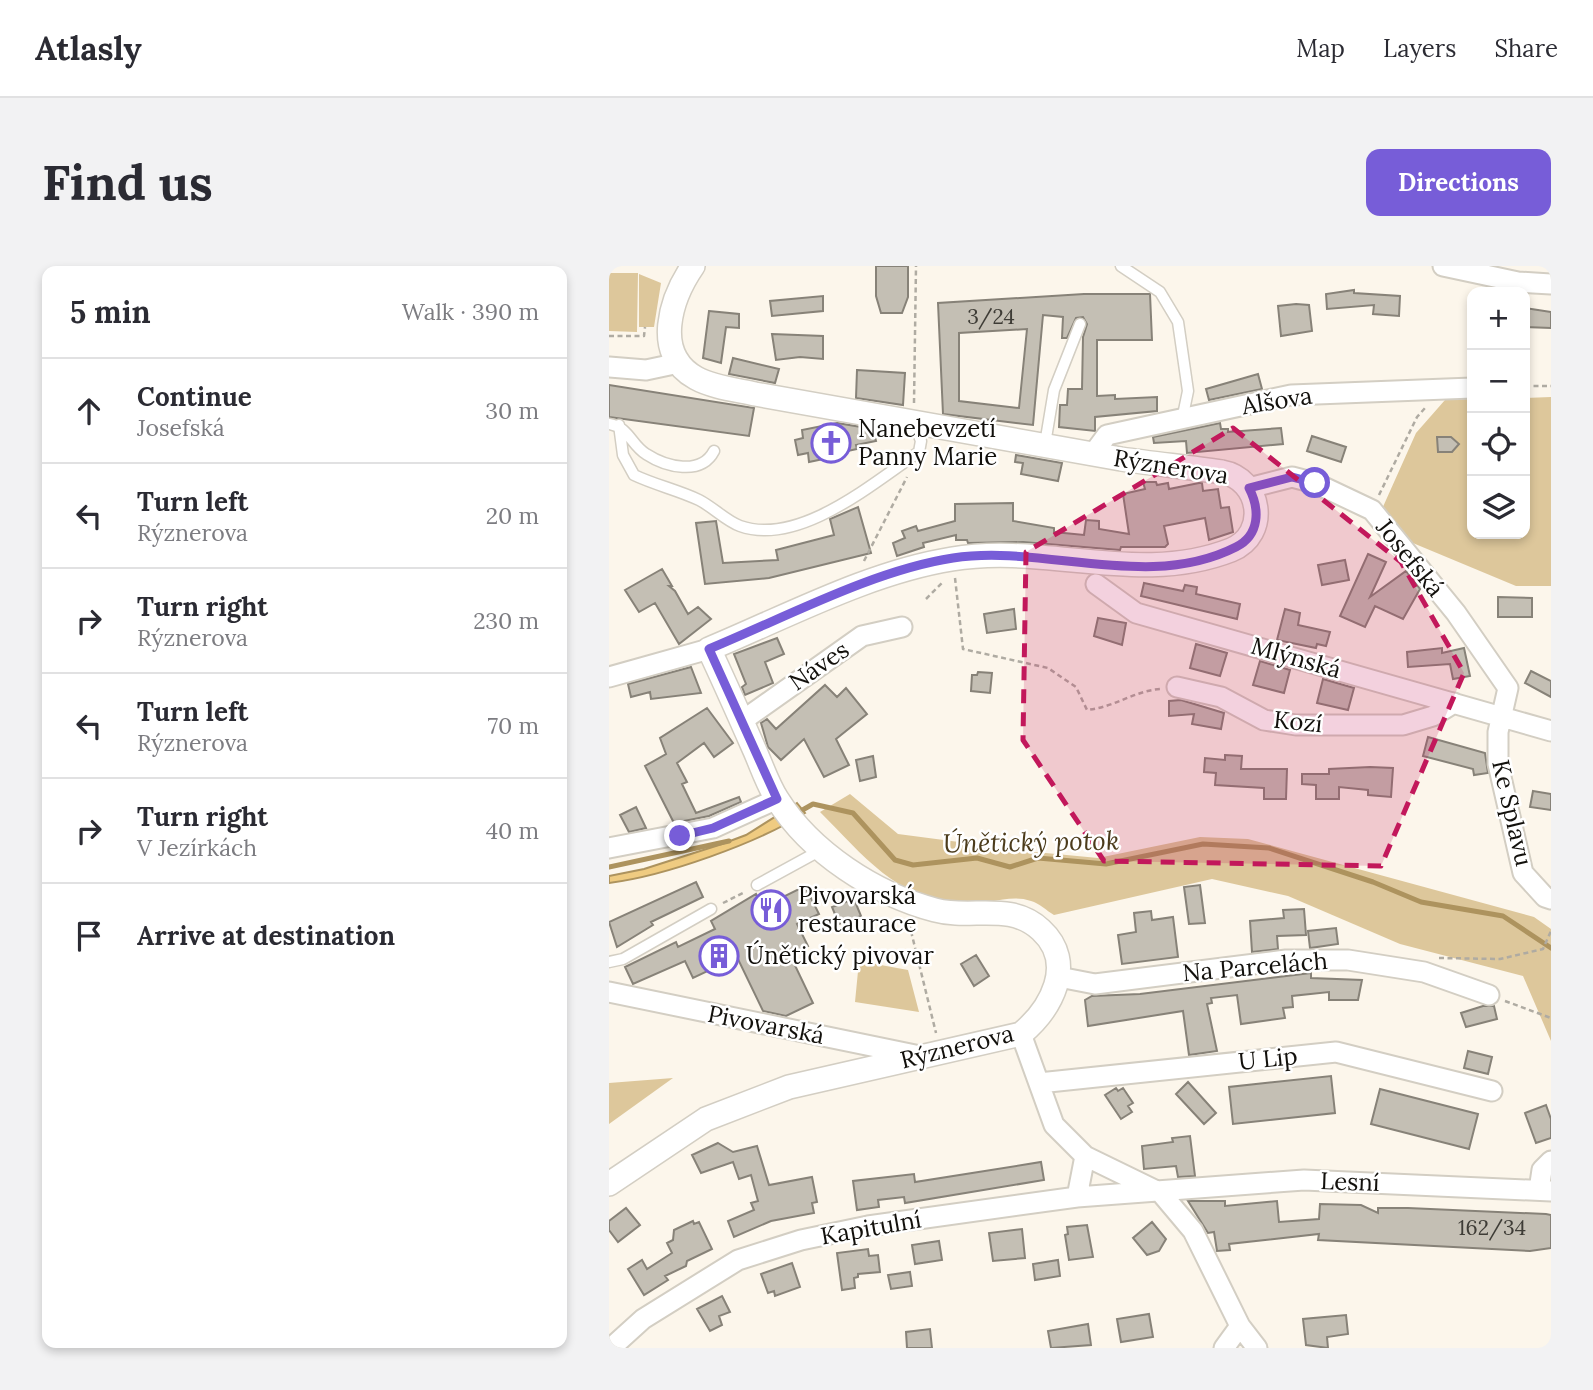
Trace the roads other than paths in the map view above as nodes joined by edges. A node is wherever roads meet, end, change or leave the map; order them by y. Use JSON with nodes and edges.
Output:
{"nodes":[{"id":1,"x":1121,"y":266,"type":"edge"},
{"id":2,"x":1443,"y":266,"type":"edge"},
{"id":3,"x":688,"y":268,"type":"edge"},
{"id":4,"x":1551,"y":284,"type":"edge"},
{"id":5,"x":1080,"y":324,"type":"dead end"},
{"id":6,"x":679,"y":363,"type":"junction"},
{"id":7,"x":609,"y":367,"type":"edge"},
{"id":8,"x":1467,"y":387,"type":"edge"},
{"id":9,"x":1182,"y":420,"type":"junction"},
{"id":10,"x":913,"y":423,"type":"junction"},
{"id":11,"x":614,"y":424,"type":"edge"},
{"id":12,"x":1045,"y":444,"type":"junction"},
{"id":13,"x":714,"y":451,"type":"dead end"},
{"id":14,"x":1093,"y":453,"type":"junction"},
{"id":15,"x":1249,"y":488,"type":"junction"},
{"id":16,"x":1096,"y":584,"type":"dead end"},
{"id":17,"x":902,"y":627,"type":"dead end"},
{"id":18,"x":709,"y":649,"type":"junction"},
{"id":19,"x":609,"y":677,"type":"edge"},
{"id":20,"x":1177,"y":687,"type":"road end"},
{"id":21,"x":1454,"y":704,"type":"junction"},
{"id":22,"x":1503,"y":717,"type":"junction"},
{"id":23,"x":742,"y":721,"type":"junction"},
{"id":24,"x":1551,"y":731,"type":"edge"},
{"id":25,"x":777,"y":799,"type":"junction"},
{"id":26,"x":609,"y":848,"type":"edge"},
{"id":27,"x":823,"y":849,"type":"junction"},
{"id":28,"x":757,"y":886,"type":"road end"},
{"id":29,"x":1551,"y":899,"type":"edge"},
{"id":30,"x":711,"y":909,"type":"road end"},
{"id":31,"x":609,"y":961,"type":"edge"},
{"id":32,"x":1059,"y":977,"type":"junction"},
{"id":33,"x":609,"y":992,"type":"edge"},
{"id":34,"x":1489,"y":995,"type":"road end"},
{"id":35,"x":1021,"y":1034,"type":"junction"},
{"id":36,"x":932,"y":1054,"type":"junction"},
{"id":37,"x":1039,"y":1083,"type":"junction"},
{"id":38,"x":1492,"y":1091,"type":"dead end"},
{"id":39,"x":1085,"y":1156,"type":"junction"},
{"id":40,"x":1551,"y":1161,"type":"edge"},
{"id":41,"x":609,"y":1184,"type":"edge"},
{"id":42,"x":1545,"y":1190,"type":"edge"},
{"id":43,"x":1161,"y":1193,"type":"junction"},
{"id":44,"x":1077,"y":1197,"type":"junction"},
{"id":45,"x":1240,"y":1326,"type":"junction"},
{"id":46,"x":611,"y":1348,"type":"edge"},
{"id":47,"x":1224,"y":1348,"type":"edge"},
{"id":48,"x":1257,"y":1348,"type":"edge"}],
"edges":[{"from":1,"to":9,"type":"lane"},
{"from":2,"to":4,"type":"street"},
{"from":3,"to":6,"type":"street"},
{"from":5,"to":12,"type":"lane"},
{"from":6,"to":7,"type":"street"},
{"from":6,"to":10,"type":"street","name":"Rýznerova"},
{"from":8,"to":9,"type":"street","name":"Alšova"},
{"from":9,"to":14,"type":"street","name":"Alšova"},
{"from":10,"to":11,"type":"lane"},
{"from":10,"to":12,"type":"street","name":"Rýznerova"},
{"from":11,"to":13,"type":"lane"},
{"from":12,"to":14,"type":"street","name":"Rýznerova"},
{"from":14,"to":15,"type":"street","name":"Rýznerova"},
{"from":15,"to":18,"type":"street","name":"Rýznerova"},
{"from":15,"to":22,"type":"street","name":"Josefská"},
{"from":16,"to":21,"type":"street","name":"Mlýnská"},
{"from":17,"to":23,"type":"street","name":"Náves"},
{"from":18,"to":19,"type":"street"},
{"from":18,"to":23,"type":"street"},
{"from":20,"to":21,"type":"street","name":"Kozí"},
{"from":21,"to":22,"type":"street","name":"Mlýnská"},
{"from":22,"to":24,"type":"street","name":"Mlýnská"},
{"from":22,"to":29,"type":"street","name":"Ke Splavu"},
{"from":23,"to":25,"type":"street"},
{"from":25,"to":26,"type":"street"},
{"from":25,"to":27,"type":"street"},
{"from":27,"to":28,"type":"lane"},
{"from":27,"to":32,"type":"street"},
{"from":30,"to":31,"type":"lane"},
{"from":32,"to":34,"type":"street","name":"Na Parcelách"},
{"from":32,"to":35,"type":"street","name":"Rýznerova"},
{"from":33,"to":36,"type":"street","name":"Pivovarská"},
{"from":35,"to":36,"type":"street","name":"Rýznerova"},
{"from":35,"to":37,"type":"street"},
{"from":36,"to":41,"type":"street","name":"Rýznerova"},
{"from":37,"to":38,"type":"street","name":"U Lip"},
{"from":37,"to":39,"type":"street"},
{"from":39,"to":43,"type":"street"},
{"from":39,"to":44,"type":"street"},
{"from":40,"to":42,"type":"street","name":"Lesní"},
{"from":42,"to":43,"type":"street","name":"Lesní"},
{"from":43,"to":44,"type":"street","name":"Kapitulní"},
{"from":43,"to":45,"type":"street"},
{"from":44,"to":46,"type":"street","name":"Kapitulní"},
{"from":45,"to":47,"type":"street"},
{"from":45,"to":48,"type":"street"}]}
